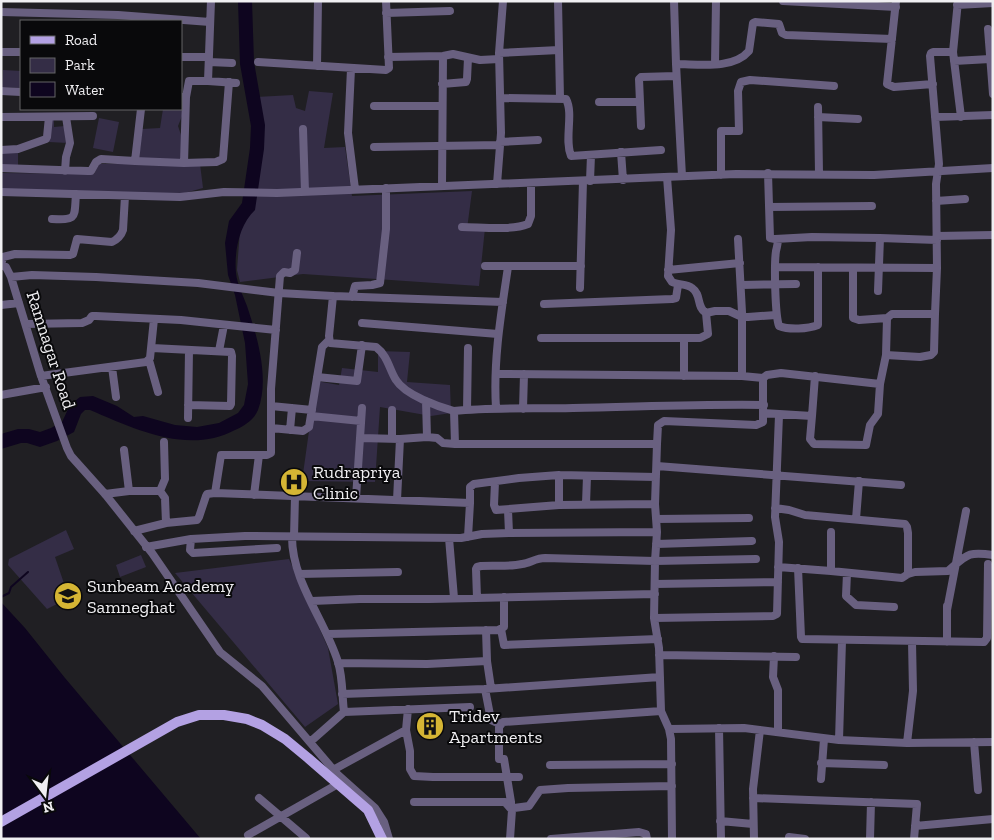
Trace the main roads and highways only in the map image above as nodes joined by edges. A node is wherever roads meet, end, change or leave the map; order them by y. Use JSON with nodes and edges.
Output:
{"nodes":[{"id":1,"x":1,"y":822,"type":"edge"},
{"id":2,"x":382,"y":839,"type":"edge"}],
"edges":[{"from":1,"to":2,"type":"main road"}]}
